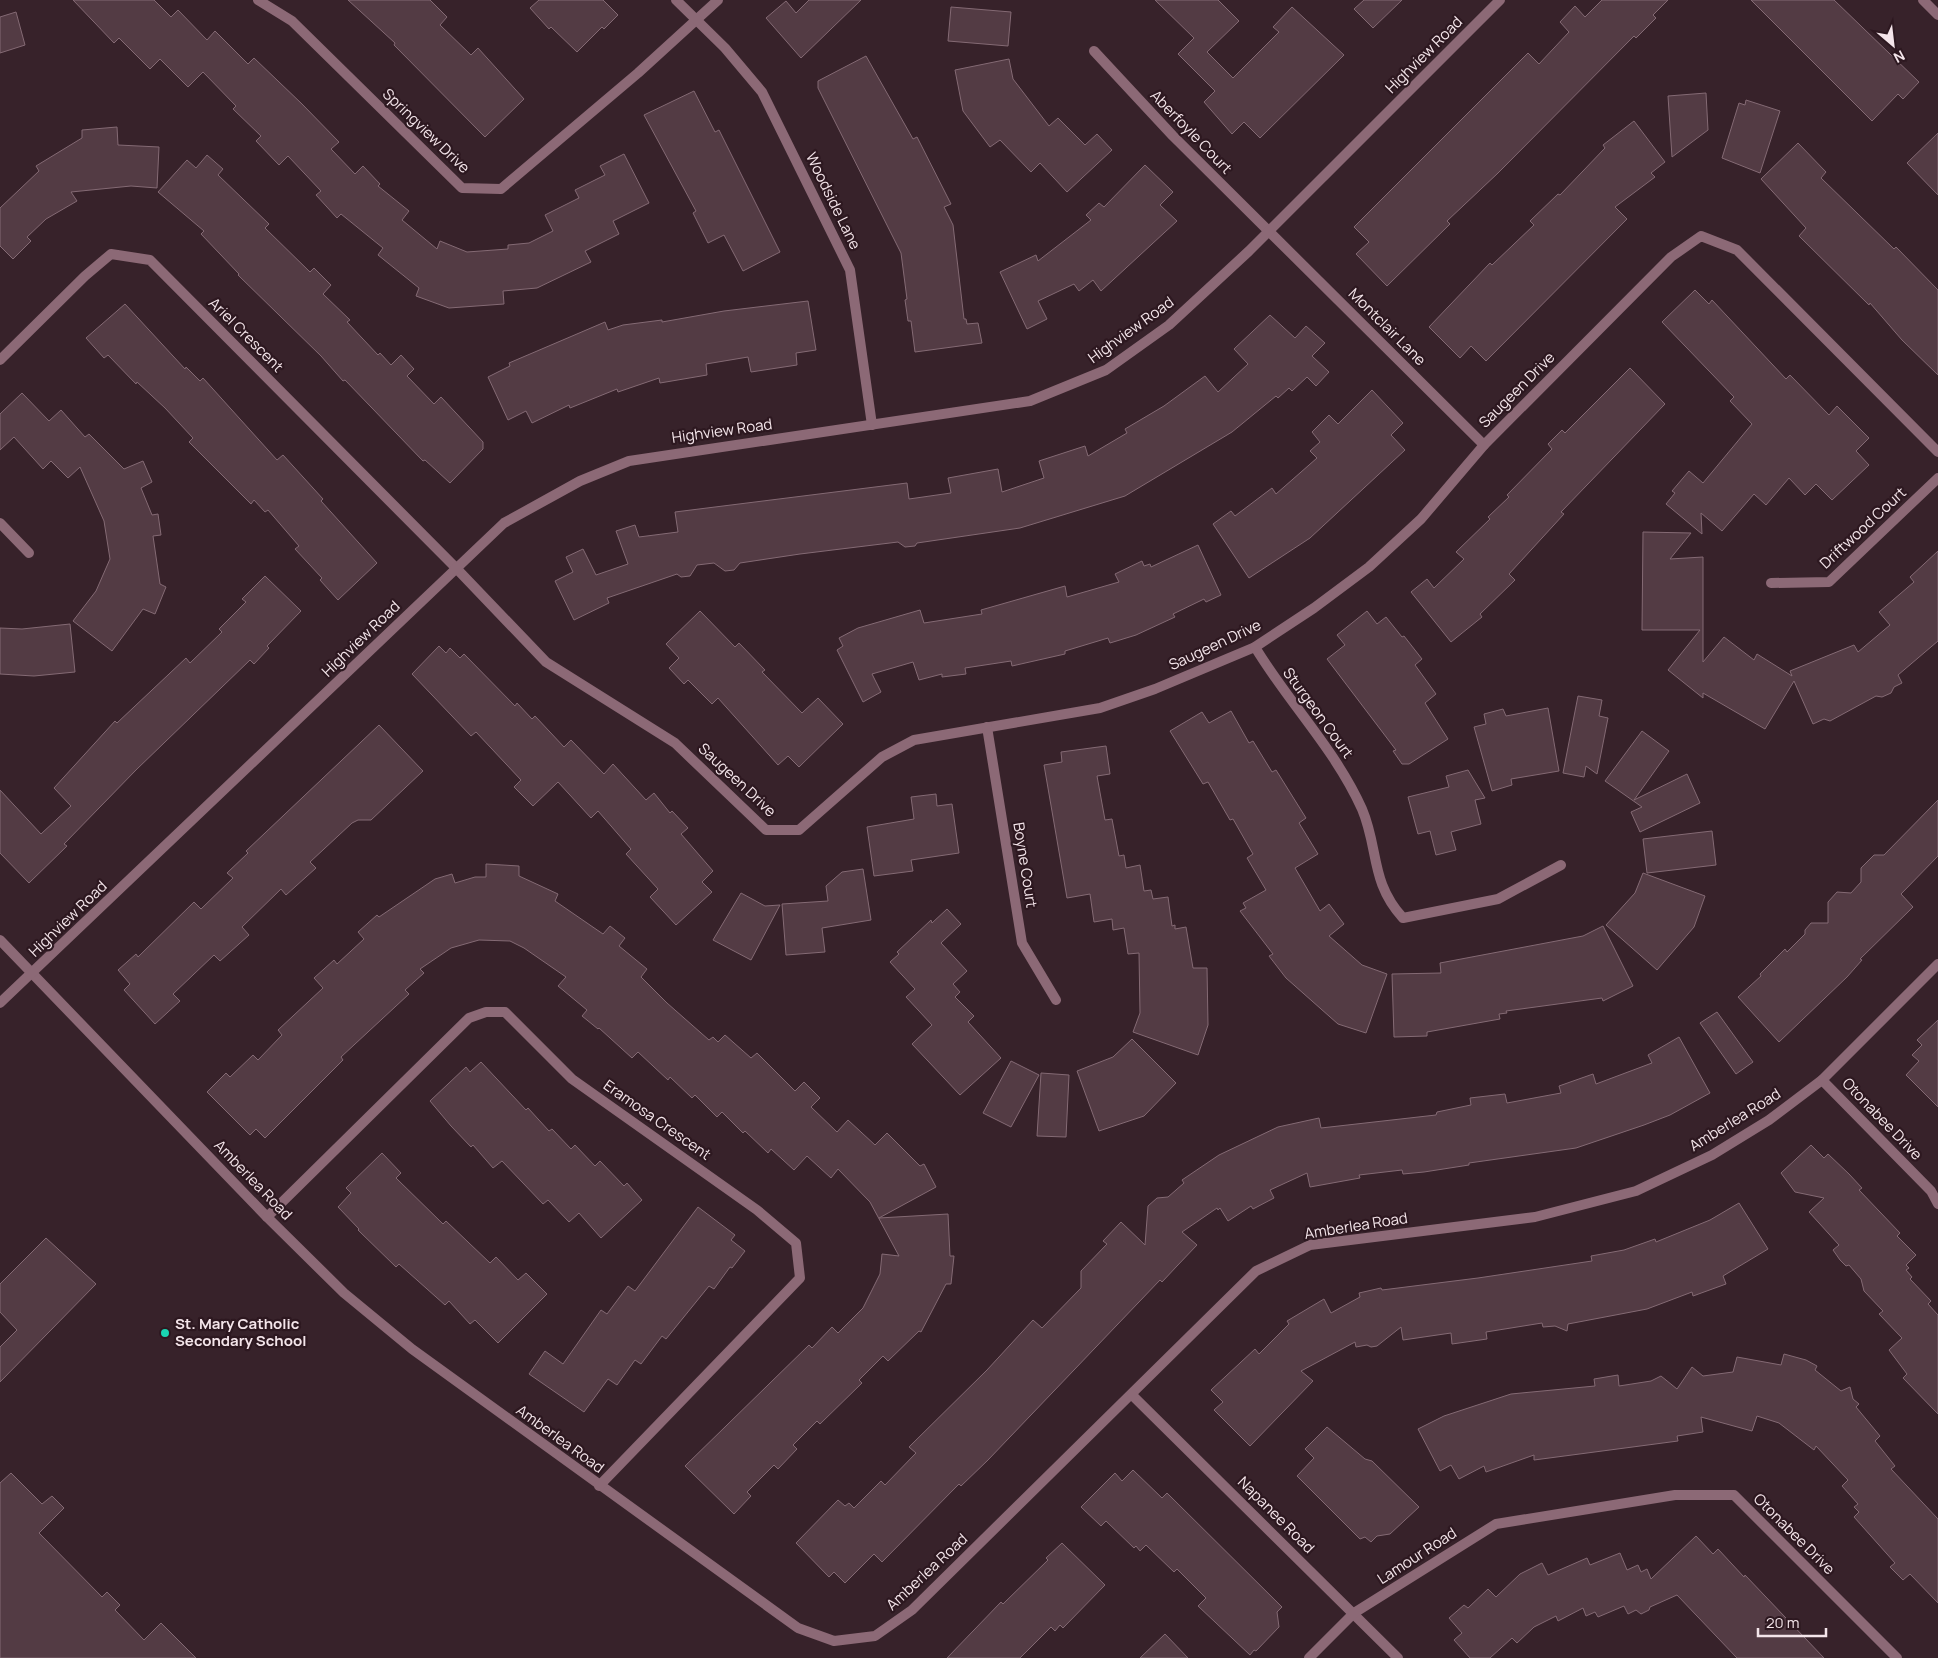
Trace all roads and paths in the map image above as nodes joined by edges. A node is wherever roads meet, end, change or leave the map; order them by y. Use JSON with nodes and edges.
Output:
{"nodes":[{"id":1,"x":258,"y":0,"type":"edge"},
{"id":2,"x":676,"y":0,"type":"edge"},
{"id":3,"x":718,"y":0,"type":"edge"},
{"id":4,"x":1500,"y":0,"type":"edge"},
{"id":5,"x":1923,"y":0,"type":"edge"},
{"id":6,"x":1938,"y":15,"type":"edge"},
{"id":7,"x":696,"y":21,"type":"junction"},
{"id":8,"x":1094,"y":51,"type":"dead end"},
{"id":9,"x":1269,"y":231,"type":"junction"},
{"id":10,"x":0,"y":360,"type":"edge"},
{"id":11,"x":872,"y":425,"type":"junction"},
{"id":12,"x":1484,"y":445,"type":"junction"},
{"id":13,"x":1938,"y":452,"type":"edge"},
{"id":14,"x":1938,"y":478,"type":"edge"},
{"id":15,"x":0,"y":523,"type":"edge"},
{"id":16,"x":29,"y":553,"type":"dead end"},
{"id":17,"x":456,"y":568,"type":"junction"},
{"id":18,"x":1771,"y":583,"type":"dead end"},
{"id":19,"x":1255,"y":647,"type":"junction"},
{"id":20,"x":987,"y":727,"type":"junction"},
{"id":21,"x":1561,"y":865,"type":"dead end"},
{"id":22,"x":0,"y":940,"type":"edge"},
{"id":23,"x":1938,"y":964,"type":"edge"},
{"id":24,"x":33,"y":972,"type":"junction"},
{"id":25,"x":1056,"y":1000,"type":"dead end"},
{"id":26,"x":0,"y":1003,"type":"edge"},
{"id":27,"x":1822,"y":1080,"type":"junction"},
{"id":28,"x":1938,"y":1204,"type":"edge"},
{"id":29,"x":267,"y":1217,"type":"junction"},
{"id":30,"x":1132,"y":1395,"type":"junction"},
{"id":31,"x":599,"y":1486,"type":"junction"},
{"id":32,"x":1496,"y":1524,"type":"joint"},
{"id":33,"x":1354,"y":1613,"type":"junction"},
{"id":34,"x":1309,"y":1658,"type":"edge"},
{"id":35,"x":1398,"y":1658,"type":"edge"},
{"id":36,"x":1897,"y":1658,"type":"edge"}],
"edges":[{"from":1,"to":7,"type":"street","name":"Springview Drive"},
{"from":2,"to":7,"type":"street"},
{"from":3,"to":7,"type":"street","name":"Springview Drive"},
{"from":4,"to":9,"type":"street","name":"Highview Road"},
{"from":5,"to":6,"type":"street"},
{"from":7,"to":11,"type":"street","name":"Woodside Lane"},
{"from":8,"to":9,"type":"street","name":"Aberfoyle Court"},
{"from":9,"to":11,"type":"street","name":"Highview Road"},
{"from":9,"to":12,"type":"street","name":"Montclair Lane"},
{"from":10,"to":17,"type":"street","name":"Ariel Crescent"},
{"from":11,"to":17,"type":"street","name":"Highview Road"},
{"from":12,"to":13,"type":"street","name":"Saugeen Drive"},
{"from":12,"to":19,"type":"street","name":"Saugeen Drive"},
{"from":14,"to":18,"type":"street","name":"Driftwood Court"},
{"from":15,"to":16,"type":"street"},
{"from":17,"to":20,"type":"street","name":"Saugeen Drive"},
{"from":17,"to":24,"type":"street","name":"Highview Road"},
{"from":19,"to":20,"type":"street","name":"Saugeen Drive"},
{"from":19,"to":21,"type":"street","name":"Sturgeon Court"},
{"from":20,"to":25,"type":"street","name":"Boyne Court"},
{"from":22,"to":24,"type":"street","name":"Amberlea Road"},
{"from":23,"to":27,"type":"street","name":"Amberlea Road"},
{"from":24,"to":26,"type":"street","name":"Highview Road"},
{"from":24,"to":29,"type":"street","name":"Amberlea Road"},
{"from":27,"to":28,"type":"street","name":"Otonabee Drive"},
{"from":27,"to":30,"type":"street","name":"Amberlea Road"},
{"from":29,"to":31,"type":"street","name":"Amberlea Road"},
{"from":29,"to":31,"type":"street","name":"Eramosa Crescent"},
{"from":30,"to":31,"type":"street","name":"Amberlea Road"},
{"from":30,"to":33,"type":"street","name":"Napanee Road"},
{"from":32,"to":33,"type":"street","name":"Lamour Road"},
{"from":32,"to":36,"type":"street","name":"Otonabee Drive"},
{"from":33,"to":34,"type":"street","name":"Lamour Road"},
{"from":33,"to":35,"type":"street","name":"Napanee Road"}]}
